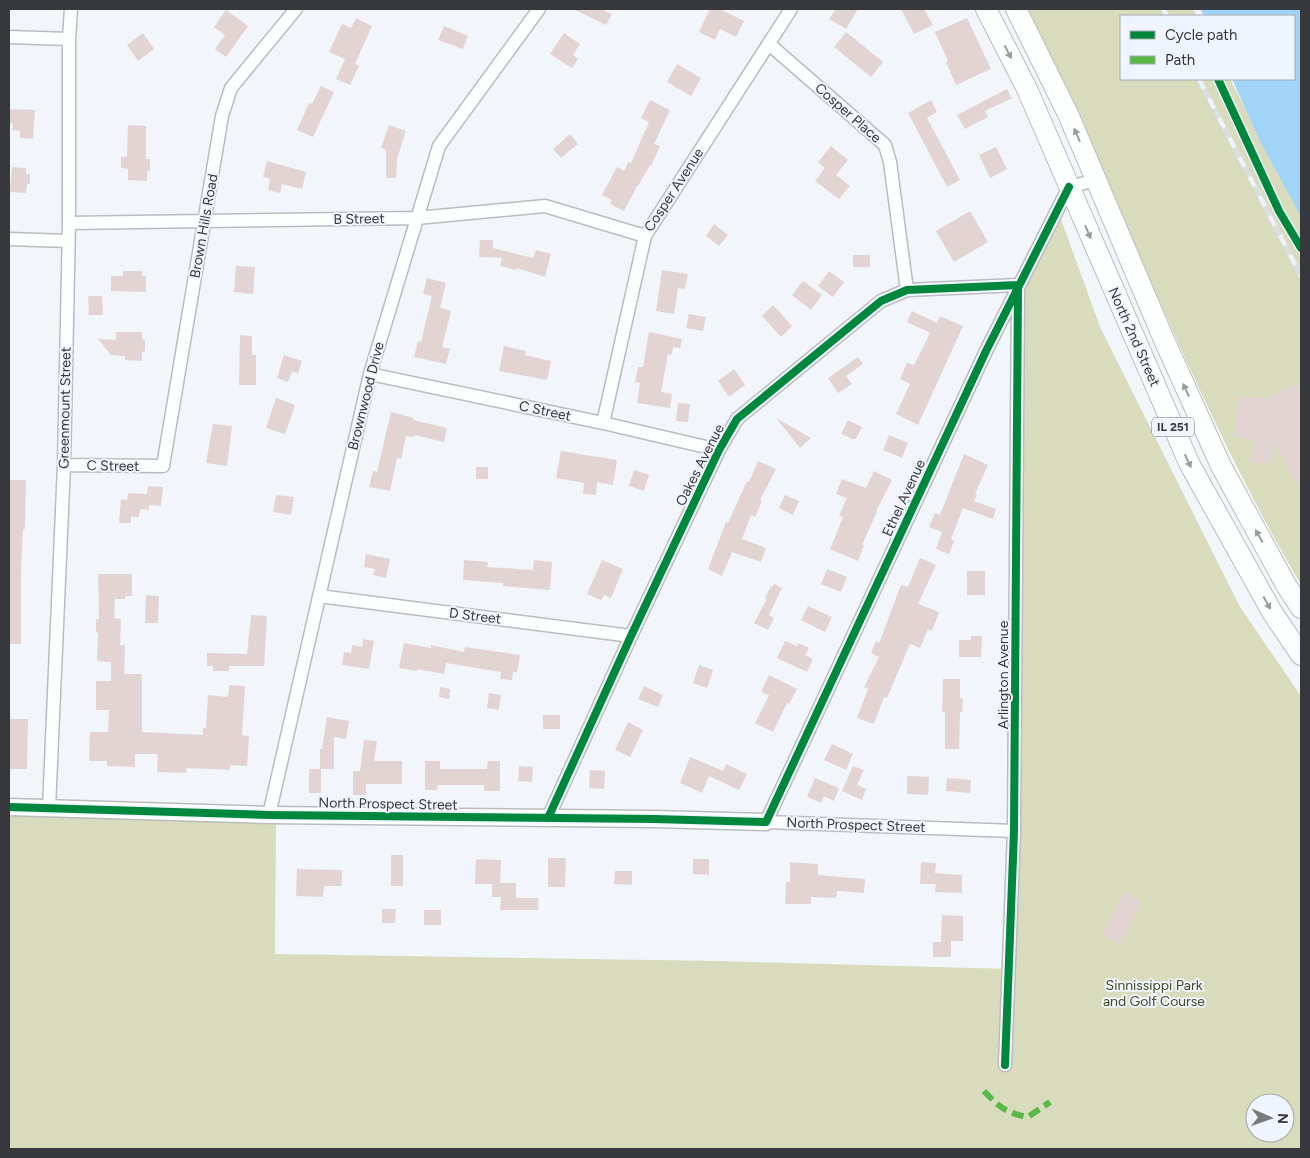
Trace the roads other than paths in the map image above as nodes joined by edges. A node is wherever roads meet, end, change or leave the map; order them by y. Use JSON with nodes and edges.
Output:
{"nodes":[{"id":1,"x":72,"y":9,"type":"edge"},
{"id":2,"x":296,"y":9,"type":"edge"},
{"id":3,"x":539,"y":9,"type":"edge"},
{"id":4,"x":791,"y":9,"type":"edge"},
{"id":5,"x":986,"y":9,"type":"edge"},
{"id":6,"x":1016,"y":9,"type":"edge"},
{"id":7,"x":9,"y":38,"type":"edge"},
{"id":8,"x":69,"y":39,"type":"junction"},
{"id":9,"x":769,"y":44,"type":"junction"},
{"id":10,"x":1096,"y":180,"type":"junction"},
{"id":11,"x":1069,"y":187,"type":"junction"},
{"id":12,"x":417,"y":218,"type":"junction"},
{"id":13,"x":205,"y":222,"type":"junction"},
{"id":14,"x":69,"y":223,"type":"junction"},
{"id":15,"x":644,"y":236,"type":"junction"},
{"id":16,"x":9,"y":239,"type":"edge"},
{"id":17,"x":68,"y":241,"type":"junction"},
{"id":18,"x":1018,"y":285,"type":"junction"},
{"id":19,"x":907,"y":290,"type":"junction"},
{"id":20,"x":370,"y":374,"type":"junction"},
{"id":21,"x":603,"y":423,"type":"junction"},
{"id":22,"x":719,"y":450,"type":"junction"},
{"id":23,"x":64,"y":465,"type":"junction"},
{"id":24,"x":163,"y":466,"type":"joint"},
{"id":25,"x":319,"y":596,"type":"junction"},
{"id":26,"x":1301,"y":608,"type":"edge"},
{"id":27,"x":631,"y":636,"type":"junction"},
{"id":28,"x":1301,"y":655,"type":"edge"},
{"id":29,"x":9,"y":807,"type":"edge"},
{"id":30,"x":49,"y":808,"type":"junction"},
{"id":31,"x":269,"y":815,"type":"junction"},
{"id":32,"x":548,"y":818,"type":"junction"},
{"id":33,"x":766,"y":822,"type":"junction"},
{"id":34,"x":1014,"y":831,"type":"junction"},
{"id":35,"x":1005,"y":1065,"type":"dead end"}],
"edges":[{"from":1,"to":8,"type":"street","name":"Greenmount Street"},
{"from":2,"to":13,"type":"street","name":"Brown Hills Road"},
{"from":3,"to":12,"type":"street","name":"Brownwood Drive"},
{"from":4,"to":9,"type":"street","name":"Cosper Avenue"},
{"from":5,"to":11,"type":"main road","name":"North 2nd Street","number":"IL 251","one_way":true},
{"from":10,"to":6,"type":"main road","name":"North 2nd Street","number":"IL 251","one_way":true},
{"from":7,"to":8,"type":"street"},
{"from":8,"to":14,"type":"street","name":"Greenmount Street"},
{"from":9,"to":15,"type":"street","name":"Cosper Avenue"},
{"from":9,"to":19,"type":"street","name":"Cosper Place"},
{"from":10,"to":11,"type":"street"},
{"from":26,"to":10,"type":"main road","name":"North 2nd Street","number":"IL 251","one_way":true},
{"from":11,"to":18,"type":"street","name":"Ethel Avenue"},
{"from":11,"to":28,"type":"main road","name":"North 2nd Street","number":"IL 251","one_way":true},
{"from":12,"to":13,"type":"street","name":"B Street"},
{"from":12,"to":15,"type":"street","name":"B Street"},
{"from":12,"to":20,"type":"street","name":"Brownwood Drive"},
{"from":13,"to":14,"type":"street","name":"B Street"},
{"from":13,"to":24,"type":"street","name":"Brown Hills Road"},
{"from":14,"to":17,"type":"street","name":"Greenmount Street"},
{"from":15,"to":21,"type":"street","name":"Cosper Avenue"},
{"from":16,"to":17,"type":"street"},
{"from":17,"to":23,"type":"street","name":"Greenmount Street"},
{"from":18,"to":19,"type":"street","name":"Oakes Avenue"},
{"from":18,"to":33,"type":"street","name":"Ethel Avenue"},
{"from":18,"to":34,"type":"street","name":"Arlington Avenue"},
{"from":19,"to":22,"type":"street","name":"Oakes Avenue"},
{"from":20,"to":21,"type":"street","name":"C Street"},
{"from":20,"to":25,"type":"street","name":"Brownwood Drive"},
{"from":21,"to":22,"type":"street","name":"C Street"},
{"from":22,"to":27,"type":"street","name":"Oakes Avenue"},
{"from":23,"to":24,"type":"street","name":"C Street"},
{"from":23,"to":30,"type":"street","name":"Greenmount Street"},
{"from":25,"to":27,"type":"street","name":"D Street"},
{"from":25,"to":31,"type":"street","name":"Brownwood Drive"},
{"from":27,"to":32,"type":"street","name":"Oakes Avenue"},
{"from":29,"to":30,"type":"street","name":"North Prospect Street"},
{"from":30,"to":31,"type":"street","name":"North Prospect Street"},
{"from":31,"to":32,"type":"street","name":"North Prospect Street"},
{"from":32,"to":33,"type":"street","name":"North Prospect Street"},
{"from":33,"to":34,"type":"street","name":"North Prospect Street"},
{"from":34,"to":35,"type":"street","name":"Arlington Avenue"}]}
